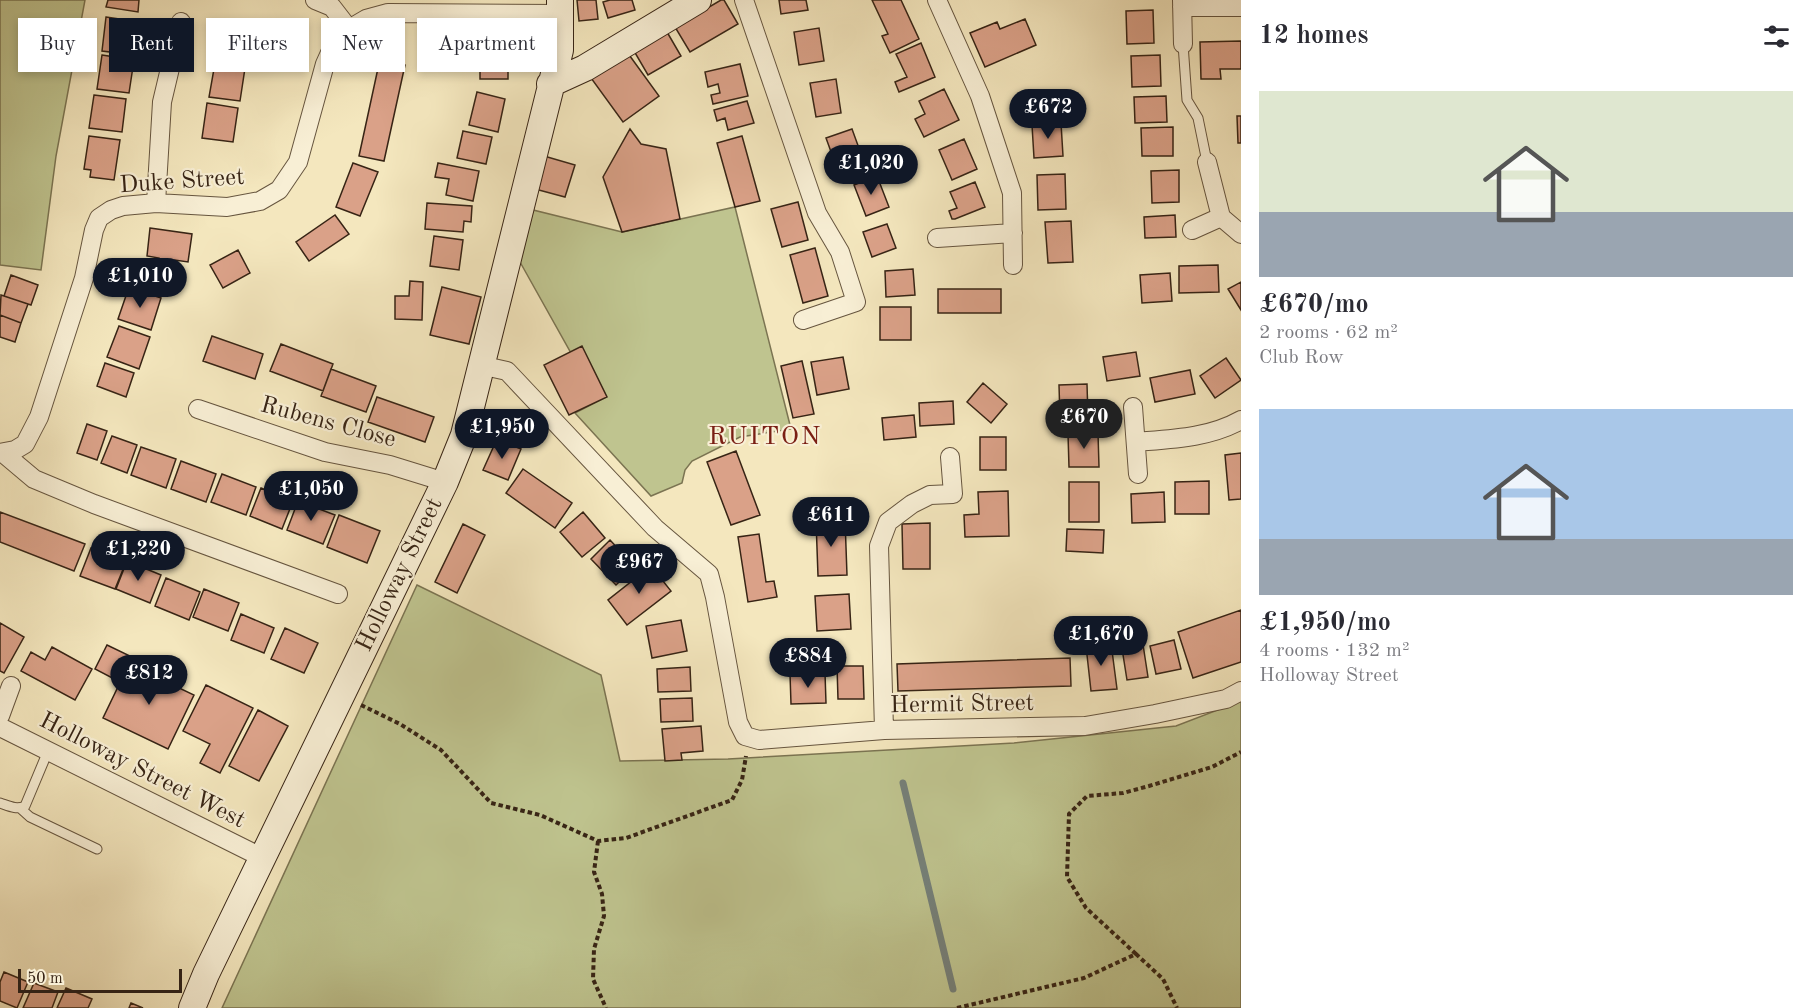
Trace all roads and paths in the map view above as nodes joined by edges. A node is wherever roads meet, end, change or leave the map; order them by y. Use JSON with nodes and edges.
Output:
{"nodes":[{"id":1,"x":315,"y":0,"type":"edge"},
{"id":2,"x":698,"y":0,"type":"edge"},
{"id":3,"x":744,"y":0,"type":"edge"},
{"id":4,"x":937,"y":0,"type":"edge"},
{"id":5,"x":1182,"y":3,"type":"edge"},
{"id":6,"x":561,"y":7,"type":"edge"},
{"id":7,"x":1241,"y":7,"type":"edge"},
{"id":8,"x":340,"y":18,"type":"edge"},
{"id":9,"x":370,"y":18,"type":"edge"},
{"id":10,"x":1183,"y":44,"type":"joint"},
{"id":11,"x":169,"y":72,"type":"edge"},
{"id":12,"x":323,"y":72,"type":"edge"},
{"id":13,"x":550,"y":84,"type":"junction"},
{"id":14,"x":1207,"y":162,"type":"joint"},
{"id":15,"x":156,"y":203,"type":"junction"},
{"id":16,"x":1221,"y":217,"type":"junction"},
{"id":17,"x":1192,"y":230,"type":"dead end"},
{"id":18,"x":1013,"y":233,"type":"junction"},
{"id":19,"x":1241,"y":234,"type":"edge"},
{"id":20,"x":937,"y":238,"type":"dead end"},
{"id":21,"x":1013,"y":265,"type":"dead end"},
{"id":22,"x":803,"y":320,"type":"dead end"},
{"id":23,"x":480,"y":365,"type":"junction"},
{"id":24,"x":1133,"y":407,"type":"dead end"},
{"id":25,"x":198,"y":409,"type":"dead end"},
{"id":26,"x":1241,"y":420,"type":"edge"},
{"id":27,"x":1136,"y":442,"type":"junction"},
{"id":28,"x":2,"y":453,"type":"edge"},
{"id":29,"x":950,"y":457,"type":"dead end"},
{"id":30,"x":1138,"y":474,"type":"dead end"},
{"id":31,"x":445,"y":482,"type":"junction"},
{"id":32,"x":338,"y":594,"type":"dead end"},
{"id":33,"x":11,"y":686,"type":"dead end"},
{"id":34,"x":1233,"y":695,"type":"edge"},
{"id":35,"x":341,"y":696,"type":"junction"},
{"id":36,"x":0,"y":716,"type":"edge"},
{"id":37,"x":0,"y":727,"type":"edge"},
{"id":38,"x":884,"y":730,"type":"junction"},
{"id":39,"x":750,"y":737,"type":"junction"},
{"id":40,"x":48,"y":751,"type":"junction"},
{"id":41,"x":1241,"y":752,"type":"edge"},
{"id":42,"x":0,"y":803,"type":"edge"},
{"id":43,"x":20,"y":808,"type":"junction"},
{"id":44,"x":598,"y":841,"type":"junction"},
{"id":45,"x":97,"y":849,"type":"dead end"},
{"id":46,"x":263,"y":858,"type":"junction"},
{"id":47,"x":1136,"y":954,"type":"junction"},
{"id":48,"x":192,"y":1008,"type":"edge"},
{"id":49,"x":606,"y":1008,"type":"edge"},
{"id":50,"x":957,"y":1008,"type":"edge"},
{"id":51,"x":1177,"y":1008,"type":"edge"}],
"edges":[{"from":1,"to":8,"type":"street"},
{"from":2,"to":13,"type":"street"},
{"from":3,"to":22,"type":"street"},
{"from":4,"to":18,"type":"street"},
{"from":5,"to":7,"type":"street"},
{"from":5,"to":10,"type":"street"},
{"from":6,"to":9,"type":"street","name":"Duke Street"},
{"from":6,"to":13,"type":"street","name":"Holloway Street"},
{"from":10,"to":14,"type":"lane"},
{"from":11,"to":15,"type":"street"},
{"from":12,"to":15,"type":"street","name":"Duke Street"},
{"from":13,"to":23,"type":"street","name":"Holloway Street"},
{"from":14,"to":16,"type":"street"},
{"from":15,"to":28,"type":"street","name":"Duke Street"},
{"from":16,"to":17,"type":"street"},
{"from":16,"to":19,"type":"street"},
{"from":18,"to":20,"type":"street"},
{"from":18,"to":21,"type":"street"},
{"from":23,"to":31,"type":"street","name":"Holloway Street"},
{"from":23,"to":39,"type":"street"},
{"from":24,"to":27,"type":"street"},
{"from":25,"to":31,"type":"street","name":"Rubens Close"},
{"from":26,"to":27,"type":"street"},
{"from":27,"to":30,"type":"street"},
{"from":28,"to":32,"type":"street"},
{"from":29,"to":38,"type":"street"},
{"from":31,"to":35,"type":"street","name":"Holloway Street"},
{"from":33,"to":36,"type":"street"},
{"from":34,"to":38,"type":"street","name":"Hermit Street"},
{"from":35,"to":44,"type":"path"},
{"from":35,"to":46,"type":"street","name":"Holloway Street"},
{"from":37,"to":40,"type":"street","name":"Holloway Street West"},
{"from":38,"to":39,"type":"street","name":"Hermit Street"},
{"from":39,"to":44,"type":"path"},
{"from":40,"to":43,"type":"lane"},
{"from":40,"to":46,"type":"street","name":"Holloway Street West"},
{"from":41,"to":47,"type":"path"},
{"from":42,"to":43,"type":"lane"},
{"from":43,"to":45,"type":"lane"},
{"from":44,"to":49,"type":"path"},
{"from":46,"to":48,"type":"street","name":"Holloway Street"},
{"from":47,"to":50,"type":"path"},
{"from":47,"to":51,"type":"path"}]}
